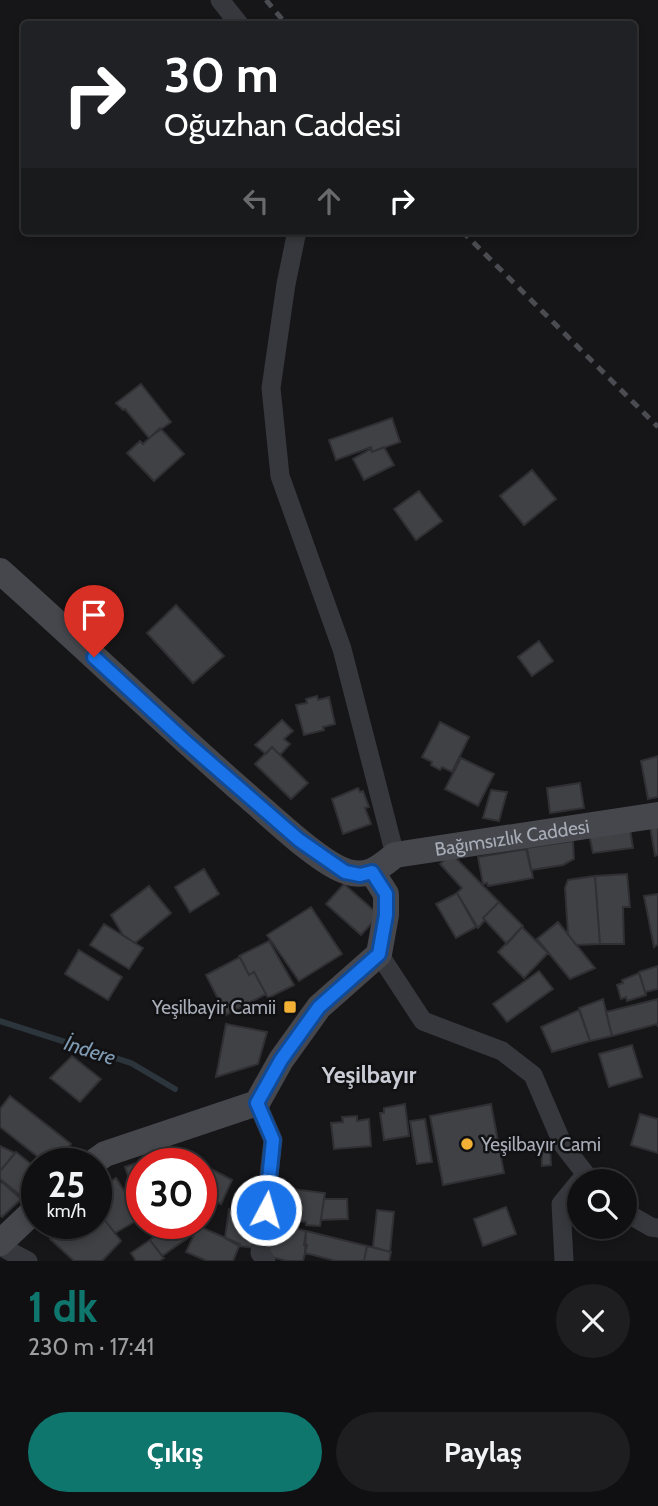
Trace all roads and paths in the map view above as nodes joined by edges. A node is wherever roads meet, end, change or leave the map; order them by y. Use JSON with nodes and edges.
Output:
{"nodes":[{"id":1,"x":220,"y":0,"type":"edge"},
{"id":2,"x":237,"y":21,"type":"edge"},
{"id":3,"x":296,"y":235,"type":"edge"},
{"id":4,"x":0,"y":571,"type":"edge"},
{"id":5,"x":658,"y":815,"type":"edge"},
{"id":6,"x":395,"y":855,"type":"junction"},
{"id":7,"x":372,"y":872,"type":"junction"},
{"id":8,"x":379,"y":954,"type":"junction"},
{"id":9,"x":257,"y":1103,"type":"junction"},
{"id":10,"x":112,"y":1152,"type":"edge"},
{"id":11,"x":577,"y":1169,"type":"edge"},
{"id":12,"x":567,"y":1198,"type":"edge"},
{"id":13,"x":637,"y":1219,"type":"edge"},
{"id":14,"x":21,"y":1224,"type":"edge"},
{"id":15,"x":658,"y":1228,"type":"edge"},
{"id":16,"x":0,"y":1244,"type":"edge"},
{"id":17,"x":27,"y":1261,"type":"edge"},
{"id":18,"x":266,"y":1261,"type":"edge"},
{"id":19,"x":564,"y":1261,"type":"edge"}],
"edges":[{"from":1,"to":2,"type":"street"},
{"from":3,"to":6,"type":"street"},
{"from":4,"to":7,"type":"street"},
{"from":5,"to":6,"type":"street","name":"Bağımsızlık Caddesi"},
{"from":6,"to":7,"type":"street","name":"Bağımsızlık Caddesi"},
{"from":7,"to":8,"type":"street"},
{"from":8,"to":9,"type":"street"},
{"from":8,"to":11,"type":"street"},
{"from":9,"to":10,"type":"street"},
{"from":9,"to":18,"type":"street"},
{"from":12,"to":19,"type":"street"},
{"from":13,"to":15,"type":"street"},
{"from":14,"to":16,"type":"street"},
{"from":16,"to":17,"type":"street"}]}
